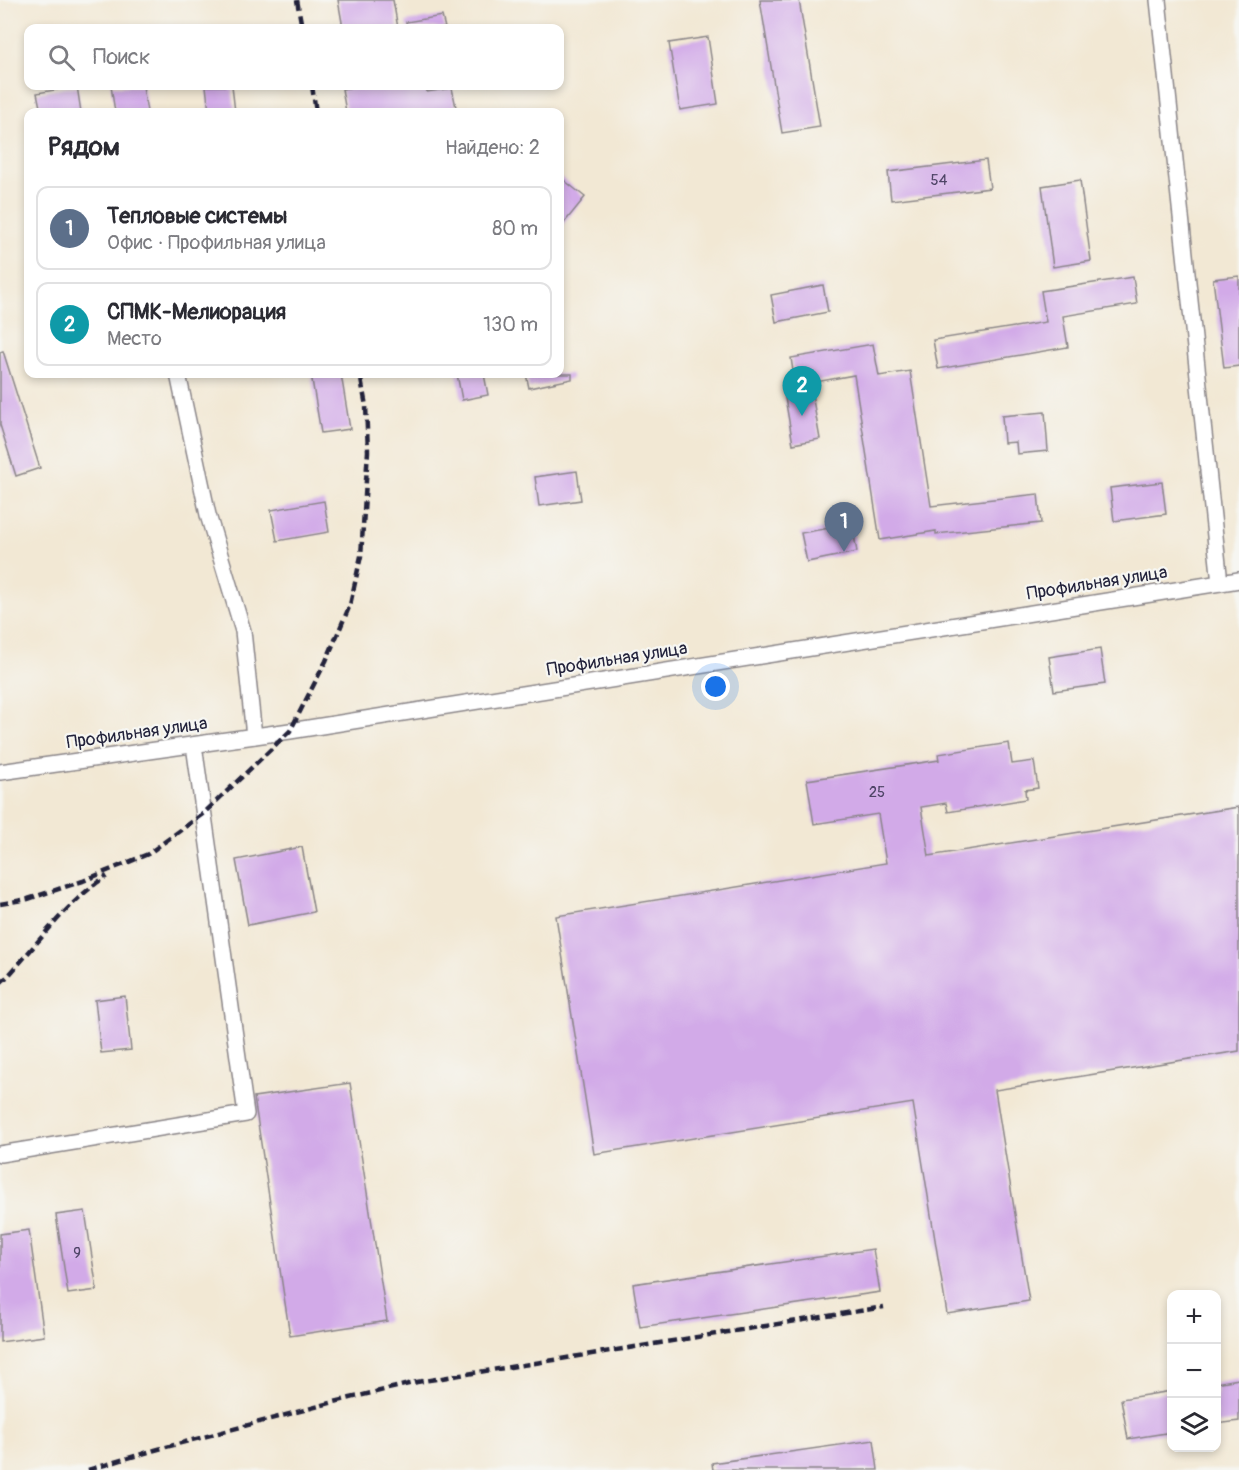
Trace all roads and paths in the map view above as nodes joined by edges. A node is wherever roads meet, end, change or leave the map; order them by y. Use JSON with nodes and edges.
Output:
{"nodes":[{"id":1,"x":1158,"y":0,"type":"edge"},
{"id":2,"x":179,"y":378,"type":"edge"},
{"id":3,"x":1239,"y":580,"type":"edge"},
{"id":4,"x":1220,"y":583,"type":"junction"},
{"id":5,"x":254,"y":736,"type":"junction"},
{"id":6,"x":194,"y":745,"type":"junction"},
{"id":7,"x":0,"y":772,"type":"edge"},
{"id":8,"x":0,"y":1154,"type":"edge"}],
"edges":[{"from":1,"to":4,"type":"street"},
{"from":2,"to":5,"type":"street"},
{"from":3,"to":4,"type":"street","name":"Профильная улица"},
{"from":4,"to":5,"type":"street","name":"Профильная улица"},
{"from":5,"to":6,"type":"street","name":"Профильная улица"},
{"from":6,"to":7,"type":"street","name":"Профильная улица"},
{"from":6,"to":8,"type":"street"}]}
